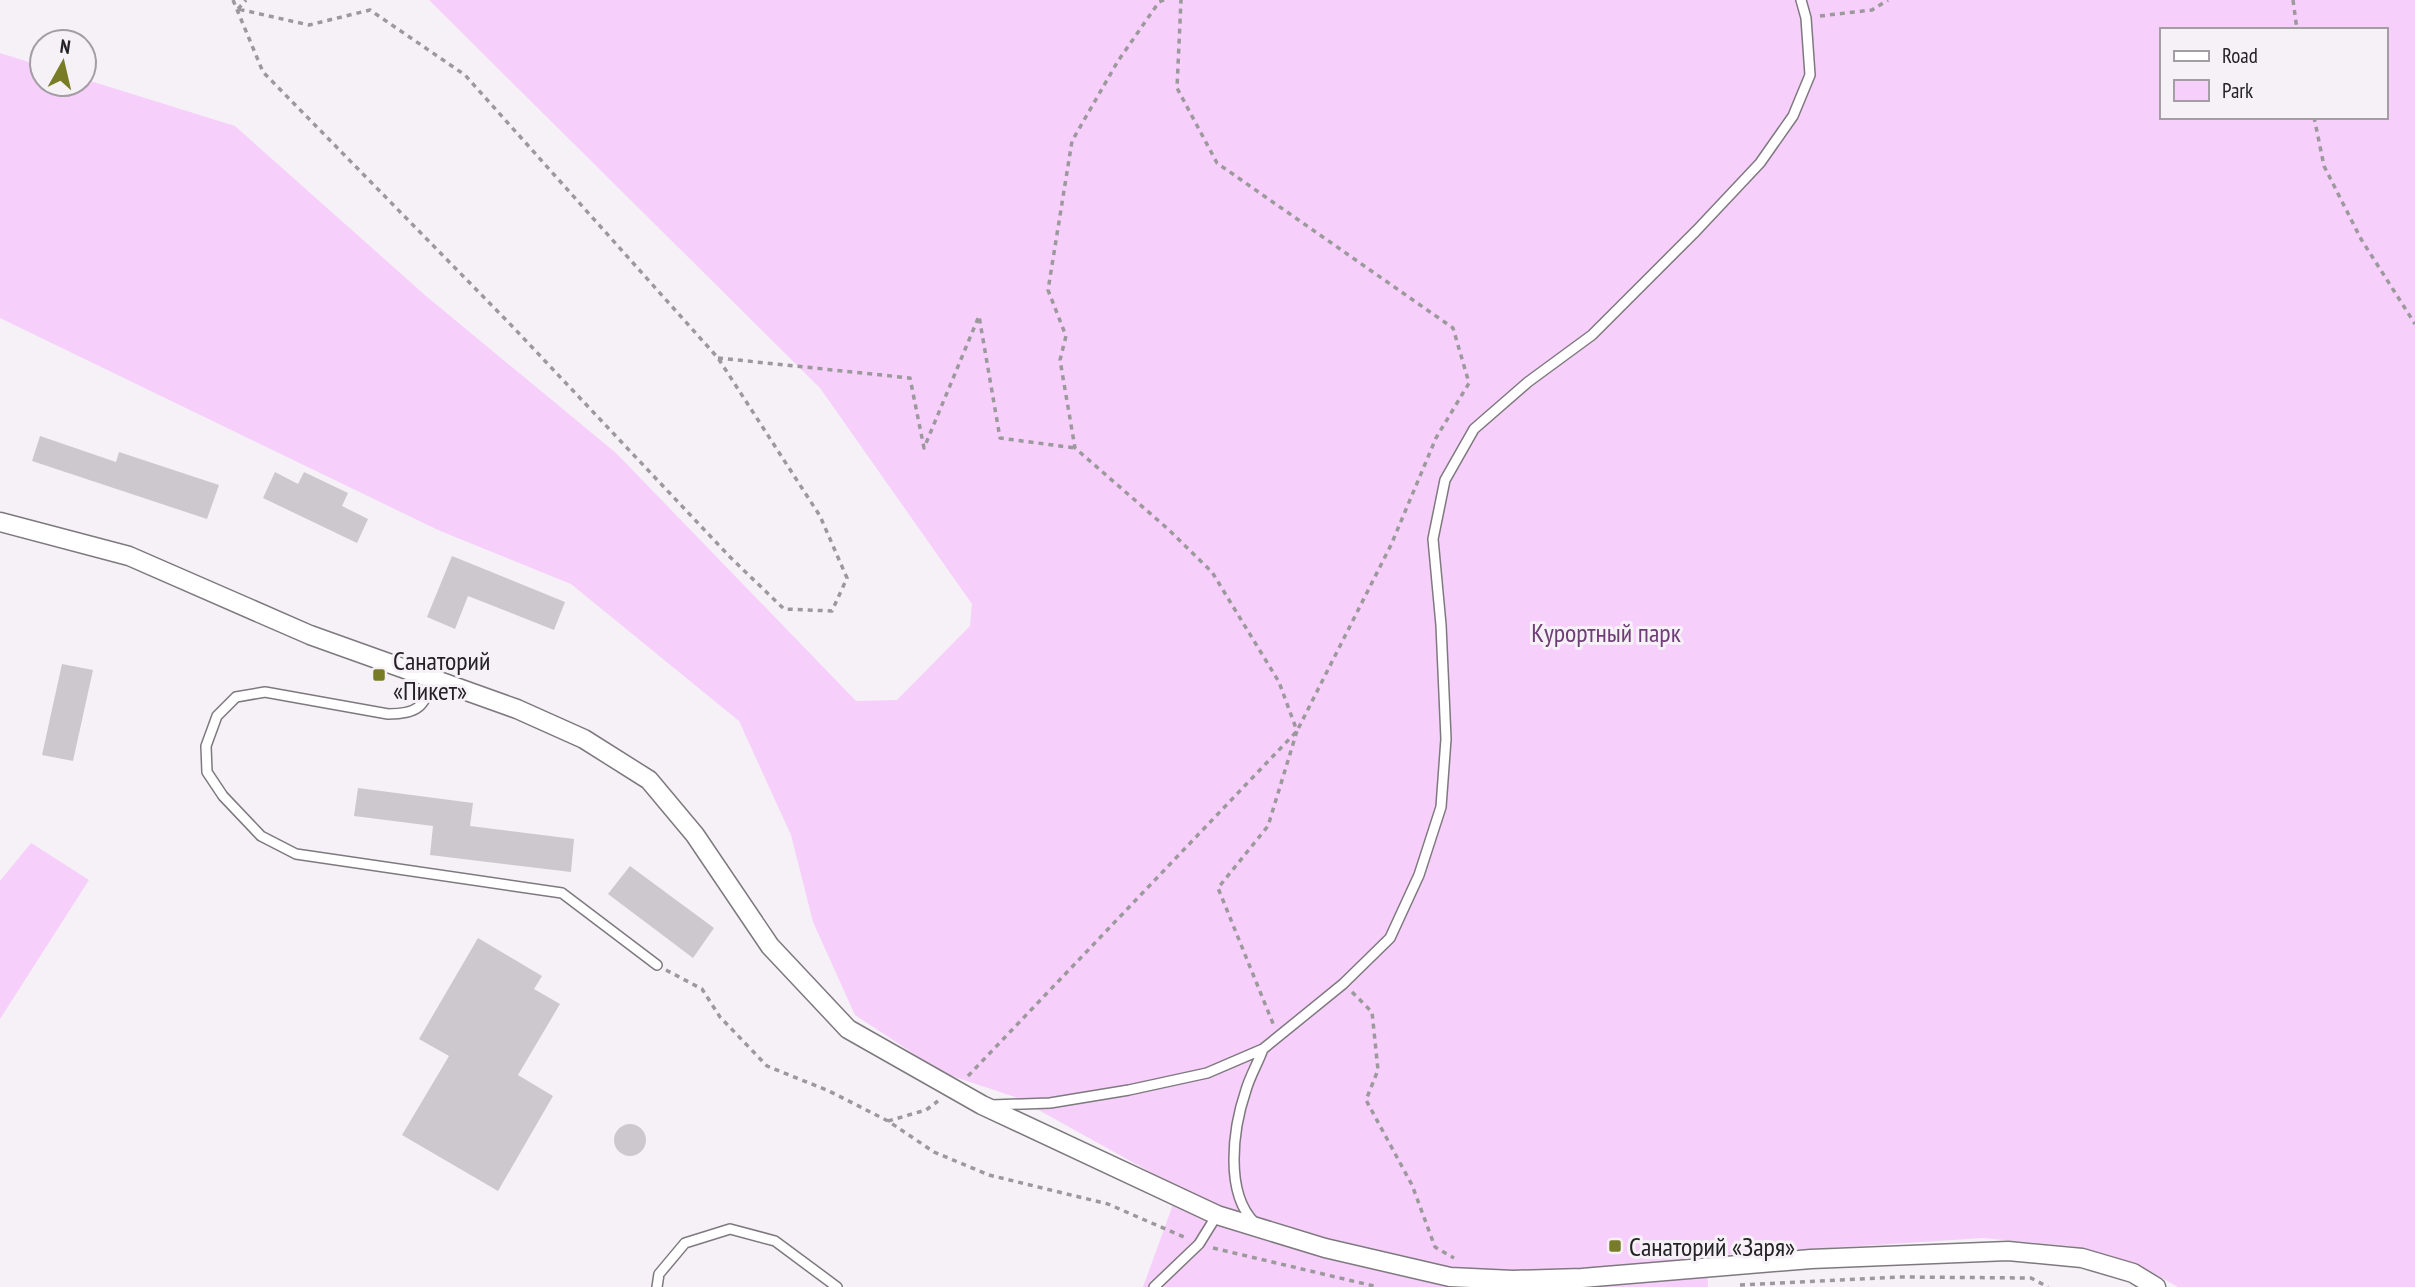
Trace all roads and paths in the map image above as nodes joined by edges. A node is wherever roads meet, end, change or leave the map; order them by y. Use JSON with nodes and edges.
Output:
{"nodes":[{"id":1,"x":233,"y":0,"type":"edge"},
{"id":2,"x":246,"y":0,"type":"edge"},
{"id":3,"x":1164,"y":0,"type":"edge"},
{"id":4,"x":1181,"y":0,"type":"edge"},
{"id":5,"x":1801,"y":0,"type":"edge"},
{"id":6,"x":1888,"y":0,"type":"edge"},
{"id":7,"x":2293,"y":0,"type":"edge"},
{"id":8,"x":237,"y":9,"type":"junction"},
{"id":9,"x":1806,"y":18,"type":"junction"},
{"id":10,"x":2297,"y":28,"type":"edge"},
{"id":11,"x":2314,"y":119,"type":"edge"},
{"id":12,"x":2415,"y":324,"type":"edge"},
{"id":13,"x":718,"y":358,"type":"junction"},
{"id":14,"x":1075,"y":448,"type":"junction"},
{"id":15,"x":0,"y":522,"type":"edge"},
{"id":16,"x":434,"y":681,"type":"junction"},
{"id":17,"x":1297,"y":731,"type":"junction"},
{"id":18,"x":657,"y":965,"type":"joint"},
{"id":19,"x":1343,"y":984,"type":"junction"},
{"id":20,"x":1278,"y":1038,"type":"junction"},
{"id":21,"x":1264,"y":1049,"type":"junction"},
{"id":22,"x":954,"y":1091,"type":"junction"},
{"id":23,"x":982,"y":1105,"type":"junction"},
{"id":24,"x":888,"y":1121,"type":"junction"},
{"id":25,"x":1217,"y":1215,"type":"junction"},
{"id":26,"x":1264,"y":1231,"type":"junction"},
{"id":27,"x":1199,"y":1244,"type":"junction"},
{"id":28,"x":1455,"y":1259,"type":"dead end"},
{"id":29,"x":1634,"y":1281,"type":"edge"},
{"id":30,"x":1739,"y":1285,"type":"dead end"},
{"id":31,"x":657,"y":1287,"type":"edge"},
{"id":32,"x":837,"y":1287,"type":"edge"},
{"id":33,"x":1154,"y":1287,"type":"edge"},
{"id":34,"x":1378,"y":1287,"type":"edge"},
{"id":35,"x":2048,"y":1287,"type":"edge"},
{"id":36,"x":2156,"y":1287,"type":"edge"}],
"edges":[{"from":1,"to":8,"type":"path"},
{"from":2,"to":8,"type":"path"},
{"from":3,"to":14,"type":"path"},
{"from":4,"to":17,"type":"path"},
{"from":5,"to":9,"type":"lane"},
{"from":6,"to":9,"type":"path"},
{"from":7,"to":10,"type":"path"},
{"from":8,"to":13,"type":"path"},
{"from":8,"to":13,"type":"path"},
{"from":9,"to":19,"type":"lane"},
{"from":11,"to":12,"type":"path"},
{"from":13,"to":14,"type":"path"},
{"from":14,"to":17,"type":"path"},
{"from":15,"to":16,"type":"street"},
{"from":16,"to":18,"type":"lane"},
{"from":16,"to":22,"type":"street"},
{"from":17,"to":20,"type":"path"},
{"from":17,"to":22,"type":"path"},
{"from":18,"to":24,"type":"path"},
{"from":19,"to":20,"type":"lane"},
{"from":19,"to":28,"type":"path"},
{"from":20,"to":21,"type":"lane"},
{"from":21,"to":23,"type":"lane"},
{"from":21,"to":26,"type":"lane"},
{"from":22,"to":23,"type":"street"},
{"from":22,"to":24,"type":"path"},
{"from":23,"to":25,"type":"street"},
{"from":24,"to":27,"type":"path"},
{"from":25,"to":26,"type":"street"},
{"from":25,"to":27,"type":"lane"},
{"from":26,"to":29,"type":"street"},
{"from":27,"to":33,"type":"lane"},
{"from":27,"to":34,"type":"path"},
{"from":29,"to":36,"type":"street"},
{"from":30,"to":35,"type":"path"},
{"from":31,"to":32,"type":"lane"}]}
